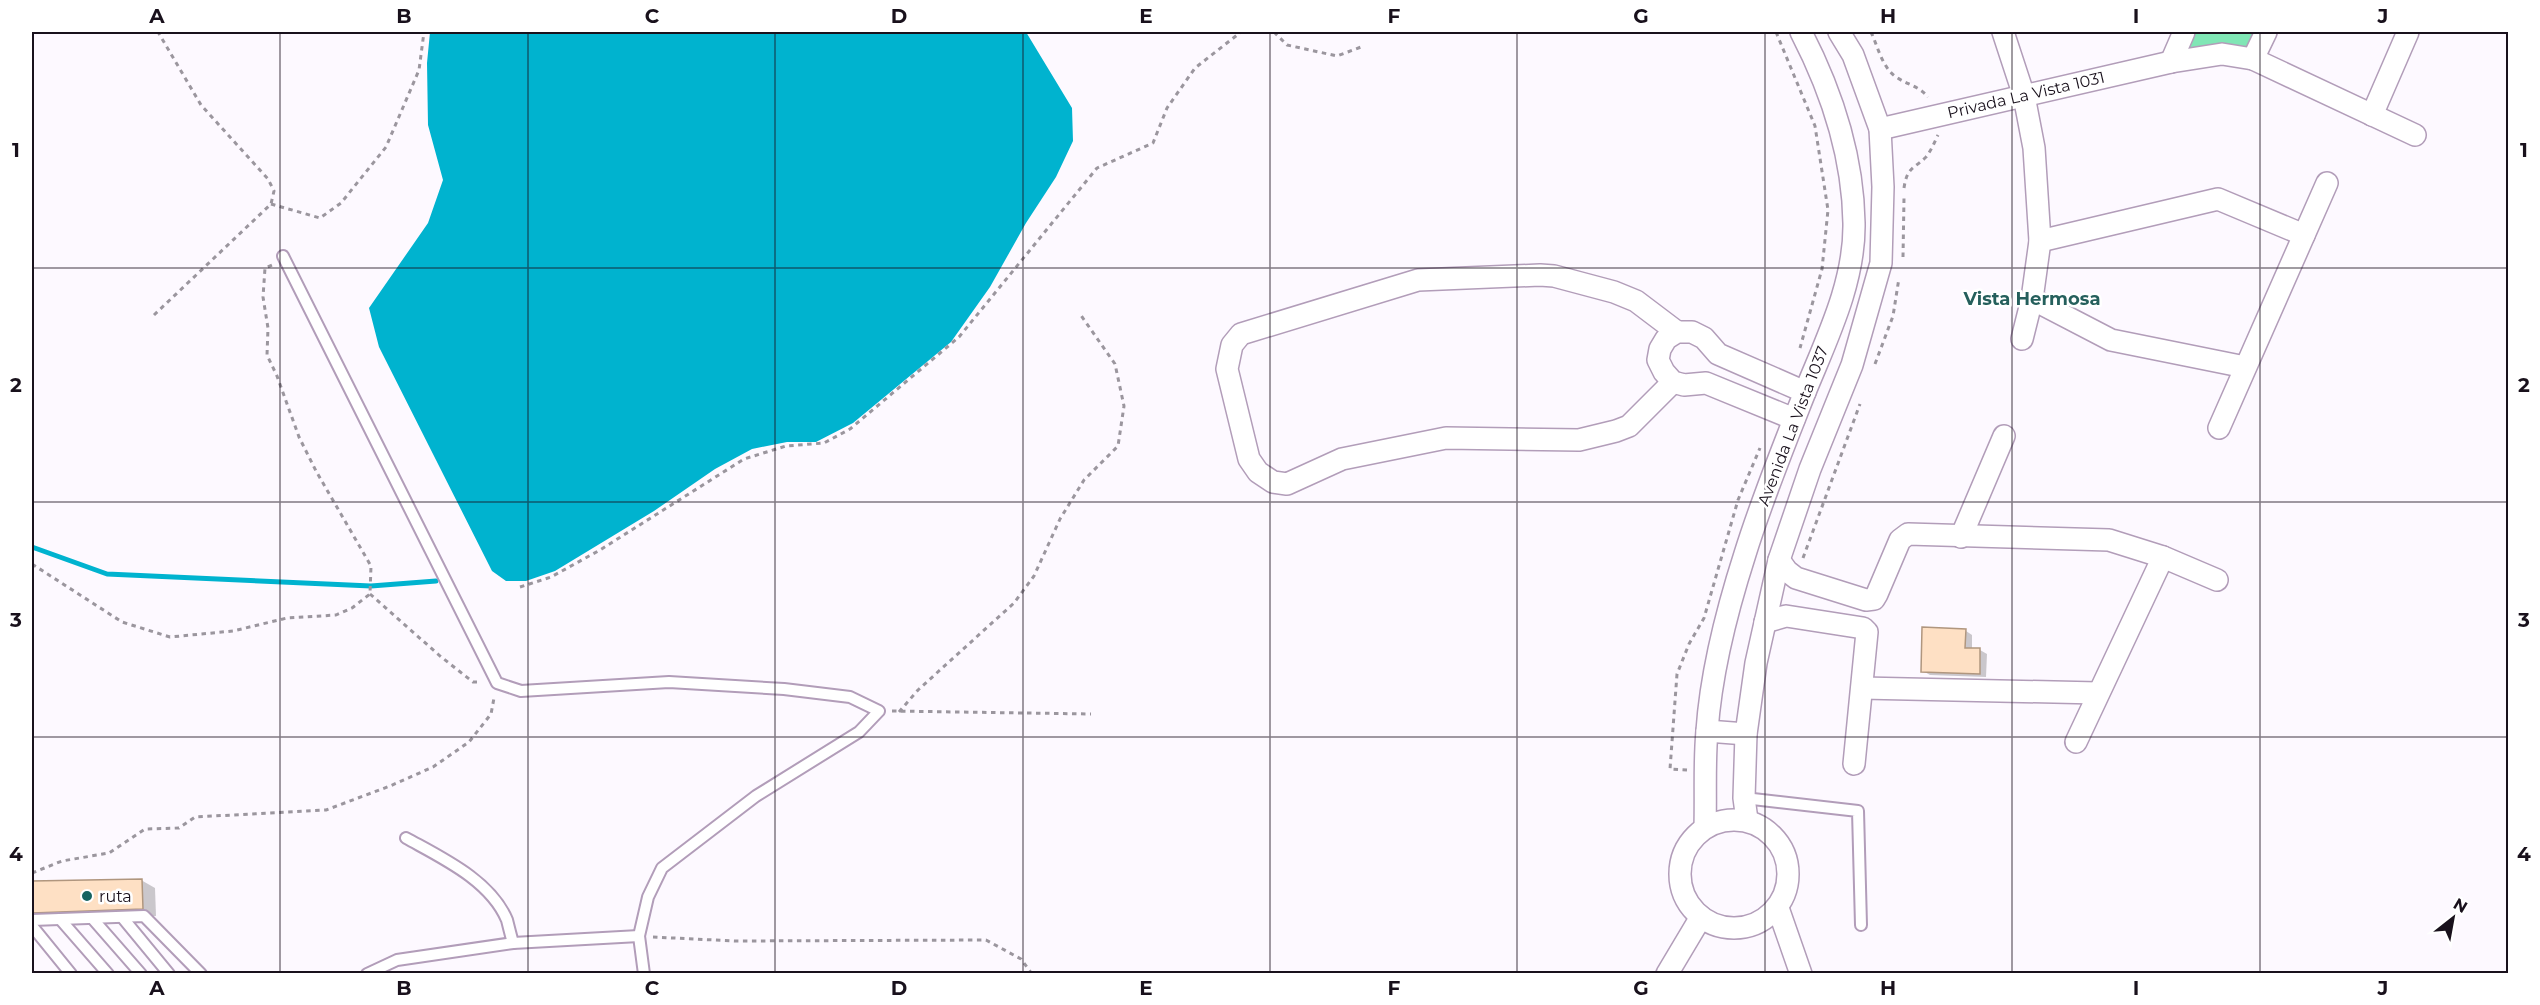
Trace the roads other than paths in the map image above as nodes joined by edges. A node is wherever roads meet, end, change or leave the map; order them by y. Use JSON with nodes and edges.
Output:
{"nodes":[{"id":1,"x":1801,"y":32,"type":"edge"},
{"id":2,"x":1839,"y":32,"type":"edge"},
{"id":3,"x":2003,"y":32,"type":"edge"},
{"id":4,"x":2184,"y":32,"type":"edge"},
{"id":5,"x":2266,"y":32,"type":"edge"},
{"id":6,"x":2408,"y":32,"type":"edge"},
{"id":7,"x":2253,"y":59,"type":"junction"},
{"id":8,"x":2171,"y":62,"type":"junction"},
{"id":9,"x":2024,"y":96,"type":"junction"},
{"id":10,"x":2372,"y":115,"type":"junction"},
{"id":11,"x":1880,"y":129,"type":"junction"},
{"id":12,"x":2415,"y":135,"type":"dead end"},
{"id":13,"x":2327,"y":183,"type":"dead end"},
{"id":14,"x":2304,"y":235,"type":"junction"},
{"id":15,"x":2040,"y":241,"type":"junction"},
{"id":16,"x":284,"y":258,"type":"road end"},
{"id":17,"x":2032,"y":298,"type":"junction"},
{"id":18,"x":1677,"y":332,"type":"junction"},
{"id":19,"x":2022,"y":339,"type":"dead end"},
{"id":20,"x":2245,"y":367,"type":"junction"},
{"id":21,"x":1673,"y":382,"type":"junction"},
{"id":22,"x":1805,"y":392,"type":"junction"},
{"id":23,"x":1794,"y":419,"type":"junction"},
{"id":24,"x":2219,"y":428,"type":"dead end"},
{"id":25,"x":2004,"y":436,"type":"dead end"},
{"id":26,"x":1961,"y":537,"type":"junction"},
{"id":27,"x":2163,"y":557,"type":"junction"},
{"id":28,"x":1779,"y":560,"type":"junction"},
{"id":29,"x":2217,"y":580,"type":"dead end"},
{"id":30,"x":1765,"y":622,"type":"junction"},
{"id":31,"x":1862,"y":688,"type":"junction"},
{"id":32,"x":2098,"y":693,"type":"junction"},
{"id":33,"x":1707,"y":731,"type":"junction"},
{"id":34,"x":1746,"y":734,"type":"junction"},
{"id":35,"x":2076,"y":742,"type":"dead end"},
{"id":36,"x":1854,"y":765,"type":"dead end"},
{"id":37,"x":1744,"y":798,"type":"junction"},
{"id":38,"x":1747,"y":820,"type":"junction"},
{"id":39,"x":1705,"y":827,"type":"junction"},
{"id":40,"x":406,"y":838,"type":"dead end"},
{"id":41,"x":1778,"y":908,"type":"junction"},
{"id":42,"x":122,"y":917,"type":"junction"},
{"id":43,"x":1701,"y":917,"type":"junction"},
{"id":44,"x":92,"y":918,"type":"junction"},
{"id":45,"x":60,"y":919,"type":"junction"},
{"id":46,"x":32,"y":920,"type":"edge"},
{"id":47,"x":1861,"y":925,"type":"dead end"},
{"id":48,"x":32,"y":926,"type":"edge"},
{"id":49,"x":639,"y":936,"type":"junction"},
{"id":50,"x":513,"y":943,"type":"junction"},
{"id":51,"x":71,"y":974,"type":"edge"},
{"id":52,"x":108,"y":974,"type":"edge"},
{"id":53,"x":141,"y":974,"type":"edge"},
{"id":54,"x":169,"y":974,"type":"edge"},
{"id":55,"x":201,"y":974,"type":"edge"},
{"id":56,"x":368,"y":974,"type":"edge"},
{"id":57,"x":644,"y":974,"type":"edge"},
{"id":58,"x":1667,"y":974,"type":"edge"},
{"id":59,"x":1801,"y":974,"type":"edge"}],
"edges":[{"from":1,"to":22,"type":"street","name":"Avenida La Vista 1037"},
{"from":2,"to":11,"type":"street","name":"Avenida La Vista 1037"},
{"from":3,"to":9,"type":"street"},
{"from":4,"to":8,"type":"street"},
{"from":5,"to":7,"type":"street"},
{"from":6,"to":10,"type":"street"},
{"from":7,"to":8,"type":"street","name":"Privada La Vista 1031"},
{"from":7,"to":10,"type":"street","name":"Privada La Vista 1031"},
{"from":8,"to":9,"type":"street","name":"Privada La Vista 1031"},
{"from":9,"to":11,"type":"street","name":"Privada La Vista 1031"},
{"from":9,"to":15,"type":"street"},
{"from":10,"to":12,"type":"street","name":"Privada La Vista 1031"},
{"from":11,"to":28,"type":"street","name":"Avenida La Vista 1037"},
{"from":13,"to":14,"type":"street"},
{"from":14,"to":15,"type":"street"},
{"from":14,"to":20,"type":"street"},
{"from":15,"to":17,"type":"street"},
{"from":16,"to":49,"type":"lane"},
{"from":17,"to":19,"type":"street"},
{"from":17,"to":20,"type":"street"},
{"from":18,"to":21,"type":"street"},
{"from":18,"to":21,"type":"street"},
{"from":18,"to":22,"type":"street"},
{"from":20,"to":24,"type":"street"},
{"from":21,"to":23,"type":"street"},
{"from":22,"to":23,"type":"street","name":"Avenida La Vista 1037"},
{"from":23,"to":33,"type":"street","name":"Avenida La Vista 1037"},
{"from":25,"to":26,"type":"street"},
{"from":26,"to":27,"type":"street"},
{"from":26,"to":28,"type":"street"},
{"from":27,"to":29,"type":"street"},
{"from":27,"to":32,"type":"street"},
{"from":28,"to":30,"type":"street","name":"Avenida La Vista 1037"},
{"from":30,"to":31,"type":"street"},
{"from":30,"to":34,"type":"street","name":"Avenida La Vista 1037"},
{"from":31,"to":32,"type":"street"},
{"from":31,"to":36,"type":"street"},
{"from":32,"to":35,"type":"street"},
{"from":33,"to":34,"type":"street"},
{"from":33,"to":39,"type":"street","name":"Avenida La Vista 1037"},
{"from":34,"to":37,"type":"street","name":"Avenida La Vista 1037"},
{"from":37,"to":38,"type":"street","name":"Avenida La Vista 1037"},
{"from":37,"to":47,"type":"lane"},
{"from":38,"to":39,"type":"street"},
{"from":38,"to":41,"type":"street"},
{"from":39,"to":43,"type":"street"},
{"from":40,"to":50,"type":"lane"},
{"from":41,"to":43,"type":"street"},
{"from":41,"to":59,"type":"street"},
{"from":42,"to":44,"type":"lane"},
{"from":42,"to":54,"type":"lane"},
{"from":42,"to":55,"type":"lane"},
{"from":43,"to":58,"type":"street"},
{"from":44,"to":45,"type":"lane"},
{"from":44,"to":53,"type":"lane"},
{"from":45,"to":46,"type":"lane"},
{"from":45,"to":52,"type":"lane"},
{"from":48,"to":51,"type":"lane"},
{"from":49,"to":50,"type":"lane"},
{"from":49,"to":57,"type":"lane"},
{"from":50,"to":56,"type":"lane"}]}
